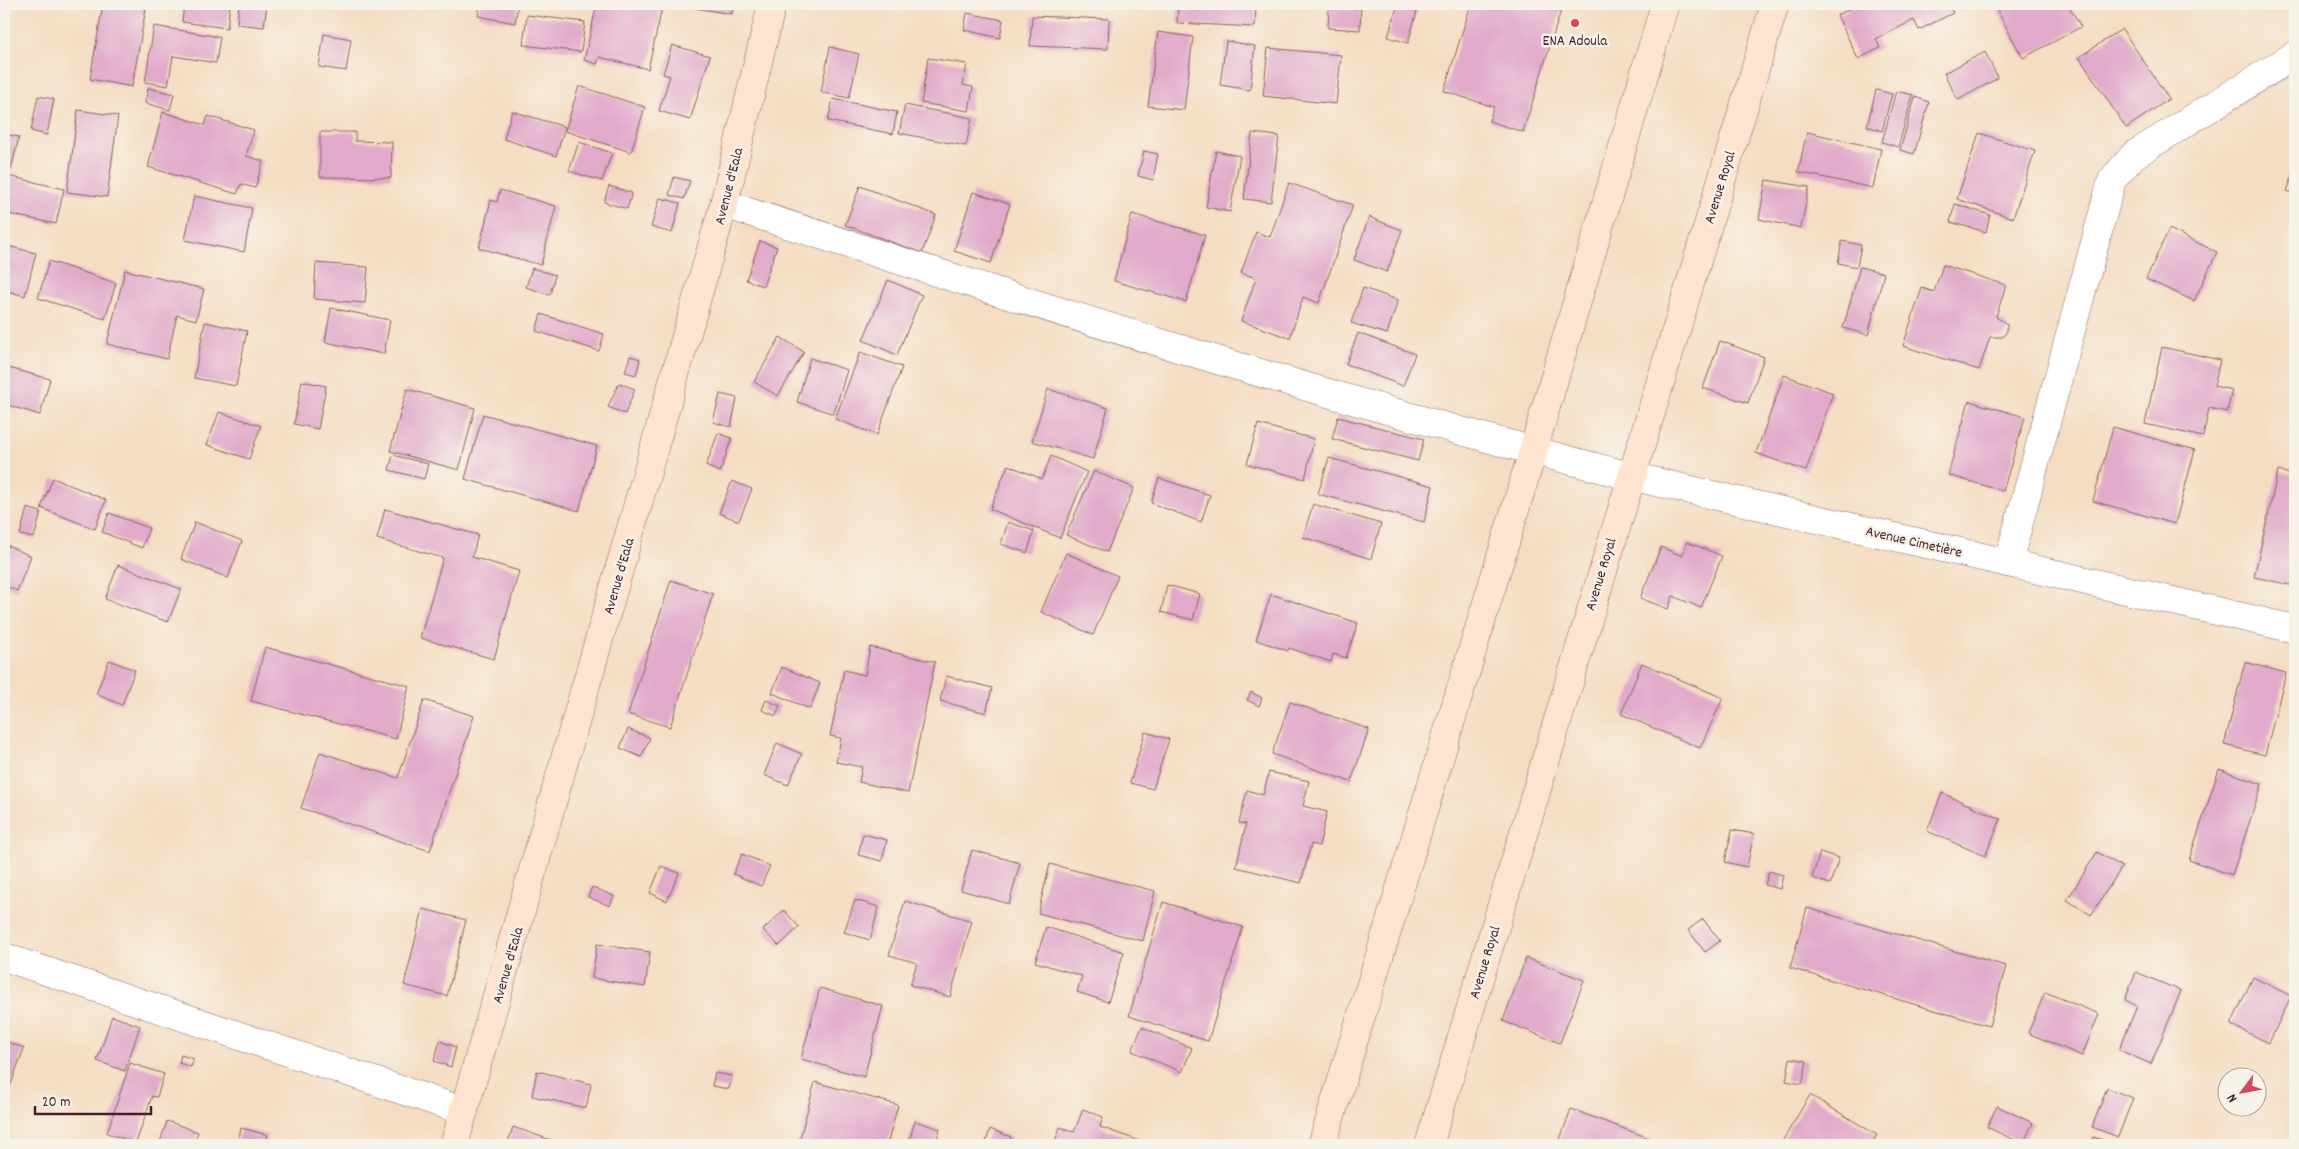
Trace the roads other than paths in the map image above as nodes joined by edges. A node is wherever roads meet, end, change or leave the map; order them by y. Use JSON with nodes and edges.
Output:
{"nodes":[{"id":1,"x":772,"y":4,"type":"edge"},
{"id":2,"x":1665,"y":4,"type":"edge"},
{"id":3,"x":1775,"y":4,"type":"edge"},
{"id":4,"x":2295,"y":55,"type":"edge"},
{"id":5,"x":724,"y":204,"type":"junction"},
{"id":6,"x":1533,"y":451,"type":"junction"},
{"id":7,"x":1630,"y":476,"type":"junction"},
{"id":8,"x":2008,"y":563,"type":"junction"},
{"id":9,"x":2295,"y":629,"type":"edge"},
{"id":10,"x":4,"y":957,"type":"edge"},
{"id":11,"x":464,"y":1111,"type":"junction"},
{"id":12,"x":454,"y":1145,"type":"edge"},
{"id":13,"x":1322,"y":1145,"type":"edge"},
{"id":14,"x":1429,"y":1145,"type":"edge"}],
"edges":[{"from":1,"to":5,"type":"street","name":"Avenue d'Eala"},
{"from":2,"to":6,"type":"street"},
{"from":3,"to":7,"type":"street","name":"Avenue Royal"},
{"from":4,"to":8,"type":"street"},
{"from":5,"to":6,"type":"street","name":"Avenue Cimetière"},
{"from":5,"to":11,"type":"street","name":"Avenue d'Eala"},
{"from":6,"to":7,"type":"street","name":"Avenue Cimetière"},
{"from":6,"to":13,"type":"street"},
{"from":7,"to":8,"type":"street","name":"Avenue Cimetière"},
{"from":7,"to":14,"type":"street","name":"Avenue Royal"},
{"from":8,"to":9,"type":"street","name":"Avenue Cimetière"},
{"from":10,"to":11,"type":"street"},
{"from":11,"to":12,"type":"street","name":"Avenue d'Eala"}]}
